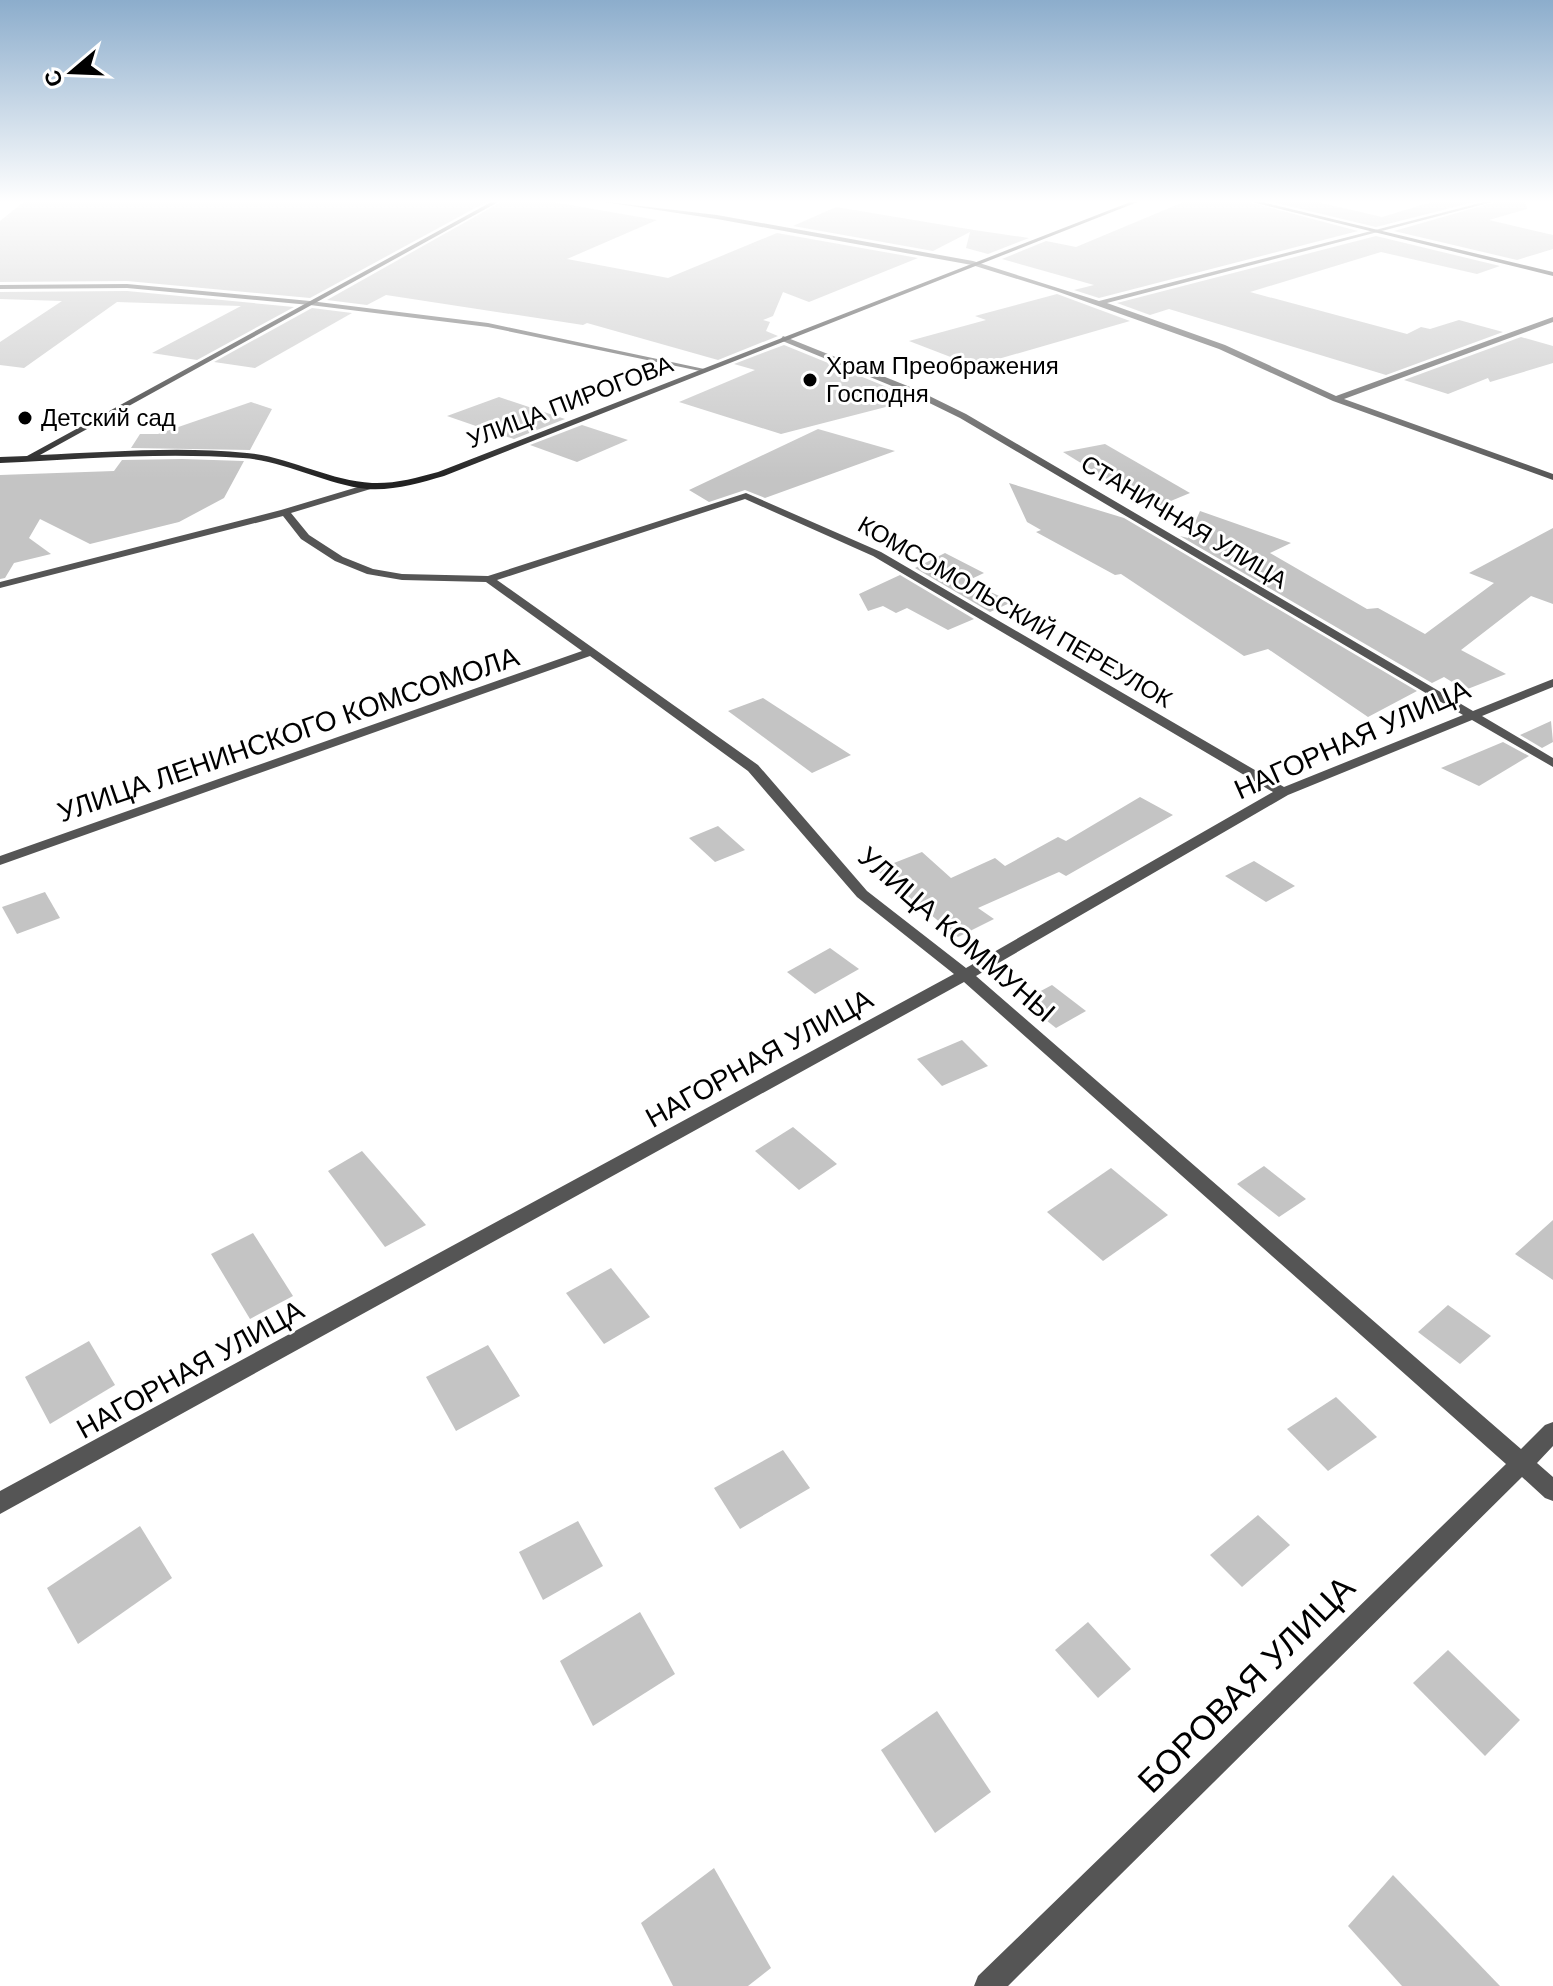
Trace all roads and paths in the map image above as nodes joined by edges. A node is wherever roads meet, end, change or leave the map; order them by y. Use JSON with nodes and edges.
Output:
{"nodes":[{"id":1,"x":210,"y":294,"type":"edge"},
{"id":2,"x":327,"y":294,"type":"edge"},
{"id":3,"x":895,"y":294,"type":"edge"},
{"id":4,"x":1067,"y":294,"type":"edge"},
{"id":5,"x":1139,"y":294,"type":"edge"},
{"id":6,"x":310,"y":303,"type":"junction"},
{"id":7,"x":1099,"y":304,"type":"junction"},
{"id":8,"x":1553,"y":319,"type":"edge"},
{"id":9,"x":783,"y":338,"type":"junction"},
{"id":10,"x":705,"y":370,"type":"junction"},
{"id":11,"x":1336,"y":399,"type":"junction"},
{"id":12,"x":27,"y":459,"type":"junction"},
{"id":13,"x":0,"y":460,"type":"edge"},
{"id":14,"x":1553,"y":477,"type":"edge"},
{"id":15,"x":371,"y":486,"type":"junction"},
{"id":16,"x":285,"y":512,"type":"junction"},
{"id":17,"x":489,"y":579,"type":"junction"},
{"id":18,"x":0,"y":585,"type":"edge"},
{"id":19,"x":591,"y":652,"type":"junction"},
{"id":20,"x":1553,"y":683,"type":"edge"},
{"id":21,"x":1471,"y":714,"type":"junction"},
{"id":22,"x":1553,"y":763,"type":"edge"},
{"id":23,"x":1283,"y":792,"type":"junction"},
{"id":24,"x":0,"y":861,"type":"edge"},
{"id":25,"x":965,"y":975,"type":"junction"},
{"id":26,"x":1553,"y":1432,"type":"edge"},
{"id":27,"x":1521,"y":1461,"type":"junction"},
{"id":28,"x":1553,"y":1491,"type":"edge"},
{"id":29,"x":0,"y":1503,"type":"edge"},
{"id":30,"x":988,"y":1986,"type":"edge"}],
"edges":[{"from":1,"to":6,"type":"street"},
{"from":2,"to":6,"type":"street"},
{"from":3,"to":9,"type":"street","name":"УЛИЦА ПИРОГОВА"},
{"from":4,"to":7,"type":"street"},
{"from":5,"to":7,"type":"street"},
{"from":6,"to":10,"type":"street"},
{"from":6,"to":12,"type":"street"},
{"from":7,"to":11,"type":"street"},
{"from":8,"to":11,"type":"street"},
{"from":9,"to":10,"type":"street","name":"УЛИЦА ПИРОГОВА"},
{"from":9,"to":21,"type":"street","name":"СТАНИЧНАЯ УЛИЦА"},
{"from":10,"to":15,"type":"street","name":"УЛИЦА ПИРОГОВА"},
{"from":11,"to":14,"type":"street"},
{"from":12,"to":13,"type":"street"},
{"from":12,"to":15,"type":"street"},
{"from":15,"to":16,"type":"street","name":"УЛИЦА ПИРОГОВА"},
{"from":16,"to":17,"type":"street"},
{"from":16,"to":18,"type":"street","name":"УЛИЦА ПИРОГОВА"},
{"from":17,"to":19,"type":"street","name":"УЛИЦА КОММУНЫ"},
{"from":17,"to":23,"type":"street","name":"КОМСОМОЛЬСКИЙ ПЕРЕУЛОК"},
{"from":19,"to":24,"type":"street","name":"УЛИЦА ЛЕНИНСКОГО КОМСОМОЛА"},
{"from":19,"to":25,"type":"street","name":"УЛИЦА КОММУНЫ"},
{"from":20,"to":21,"type":"street","name":"НАГОРНАЯ УЛИЦА"},
{"from":21,"to":22,"type":"street","name":"СТАНИЧНАЯ УЛИЦА"},
{"from":21,"to":23,"type":"street","name":"НАГОРНАЯ УЛИЦА"},
{"from":23,"to":25,"type":"street","name":"НАГОРНАЯ УЛИЦА"},
{"from":25,"to":27,"type":"street","name":"УЛИЦА КОММУНЫ"},
{"from":25,"to":29,"type":"street","name":"НАГОРНАЯ УЛИЦА"},
{"from":26,"to":27,"type":"street","name":"БОРОВАЯ УЛИЦА"},
{"from":27,"to":28,"type":"street","name":"УЛИЦА КОММУНЫ"},
{"from":27,"to":30,"type":"street","name":"БОРОВАЯ УЛИЦА"}]}
